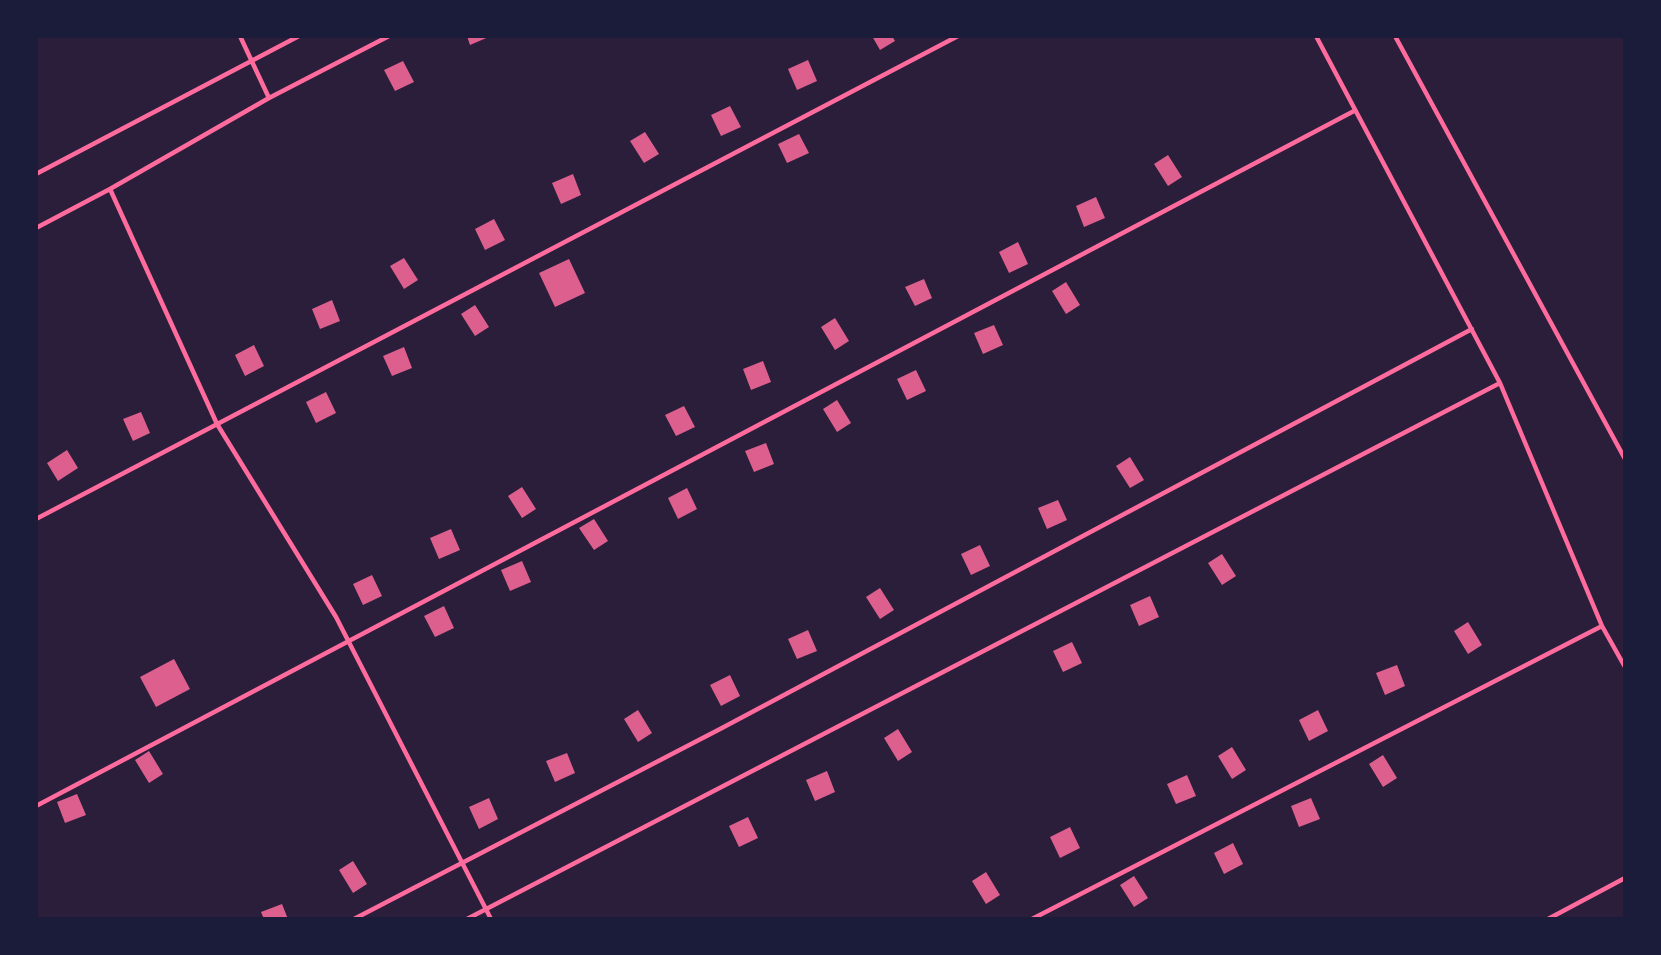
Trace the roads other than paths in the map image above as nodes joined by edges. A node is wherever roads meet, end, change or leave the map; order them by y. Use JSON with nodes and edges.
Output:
{"nodes":[{"id":1,"x":240,"y":36,"type":"edge"},
{"id":2,"x":299,"y":36,"type":"edge"},
{"id":3,"x":389,"y":36,"type":"edge"},
{"id":4,"x":958,"y":36,"type":"edge"},
{"id":5,"x":1316,"y":36,"type":"edge"},
{"id":6,"x":1395,"y":36,"type":"edge"},
{"id":7,"x":252,"y":61,"type":"junction"},
{"id":8,"x":269,"y":98,"type":"junction"},
{"id":9,"x":1354,"y":111,"type":"junction"},
{"id":10,"x":36,"y":174,"type":"edge"},
{"id":11,"x":111,"y":189,"type":"junction"},
{"id":12,"x":36,"y":228,"type":"edge"},
{"id":13,"x":1472,"y":329,"type":"junction"},
{"id":14,"x":1500,"y":383,"type":"junction"},
{"id":15,"x":217,"y":424,"type":"junction"},
{"id":16,"x":1625,"y":459,"type":"edge"},
{"id":17,"x":36,"y":519,"type":"edge"},
{"id":18,"x":1602,"y":626,"type":"junction"},
{"id":19,"x":349,"y":641,"type":"junction"},
{"id":20,"x":1625,"y":667,"type":"edge"},
{"id":21,"x":36,"y":806,"type":"edge"},
{"id":22,"x":463,"y":863,"type":"junction"},
{"id":23,"x":1625,"y":878,"type":"edge"},
{"id":24,"x":486,"y":909,"type":"junction"},
{"id":25,"x":354,"y":919,"type":"edge"},
{"id":26,"x":467,"y":919,"type":"edge"},
{"id":27,"x":491,"y":919,"type":"edge"},
{"id":28,"x":1032,"y":919,"type":"edge"},
{"id":29,"x":1548,"y":919,"type":"edge"}],
"edges":[{"from":1,"to":7,"type":"lane"},
{"from":2,"to":7,"type":"lane"},
{"from":3,"to":8,"type":"lane"},
{"from":4,"to":15,"type":"lane"},
{"from":5,"to":9,"type":"lane"},
{"from":6,"to":16,"type":"lane"},
{"from":7,"to":8,"type":"lane"},
{"from":7,"to":10,"type":"lane"},
{"from":8,"to":11,"type":"lane"},
{"from":9,"to":13,"type":"lane"},
{"from":9,"to":19,"type":"lane"},
{"from":11,"to":12,"type":"lane"},
{"from":11,"to":15,"type":"lane"},
{"from":13,"to":14,"type":"lane"},
{"from":13,"to":22,"type":"lane"},
{"from":14,"to":18,"type":"lane"},
{"from":14,"to":24,"type":"lane"},
{"from":15,"to":17,"type":"lane"},
{"from":15,"to":19,"type":"lane"},
{"from":18,"to":20,"type":"lane"},
{"from":18,"to":28,"type":"lane"},
{"from":19,"to":21,"type":"lane"},
{"from":19,"to":22,"type":"lane"},
{"from":22,"to":24,"type":"lane"},
{"from":22,"to":25,"type":"lane"},
{"from":23,"to":29,"type":"lane"},
{"from":24,"to":26,"type":"lane"},
{"from":24,"to":27,"type":"lane"}]}
